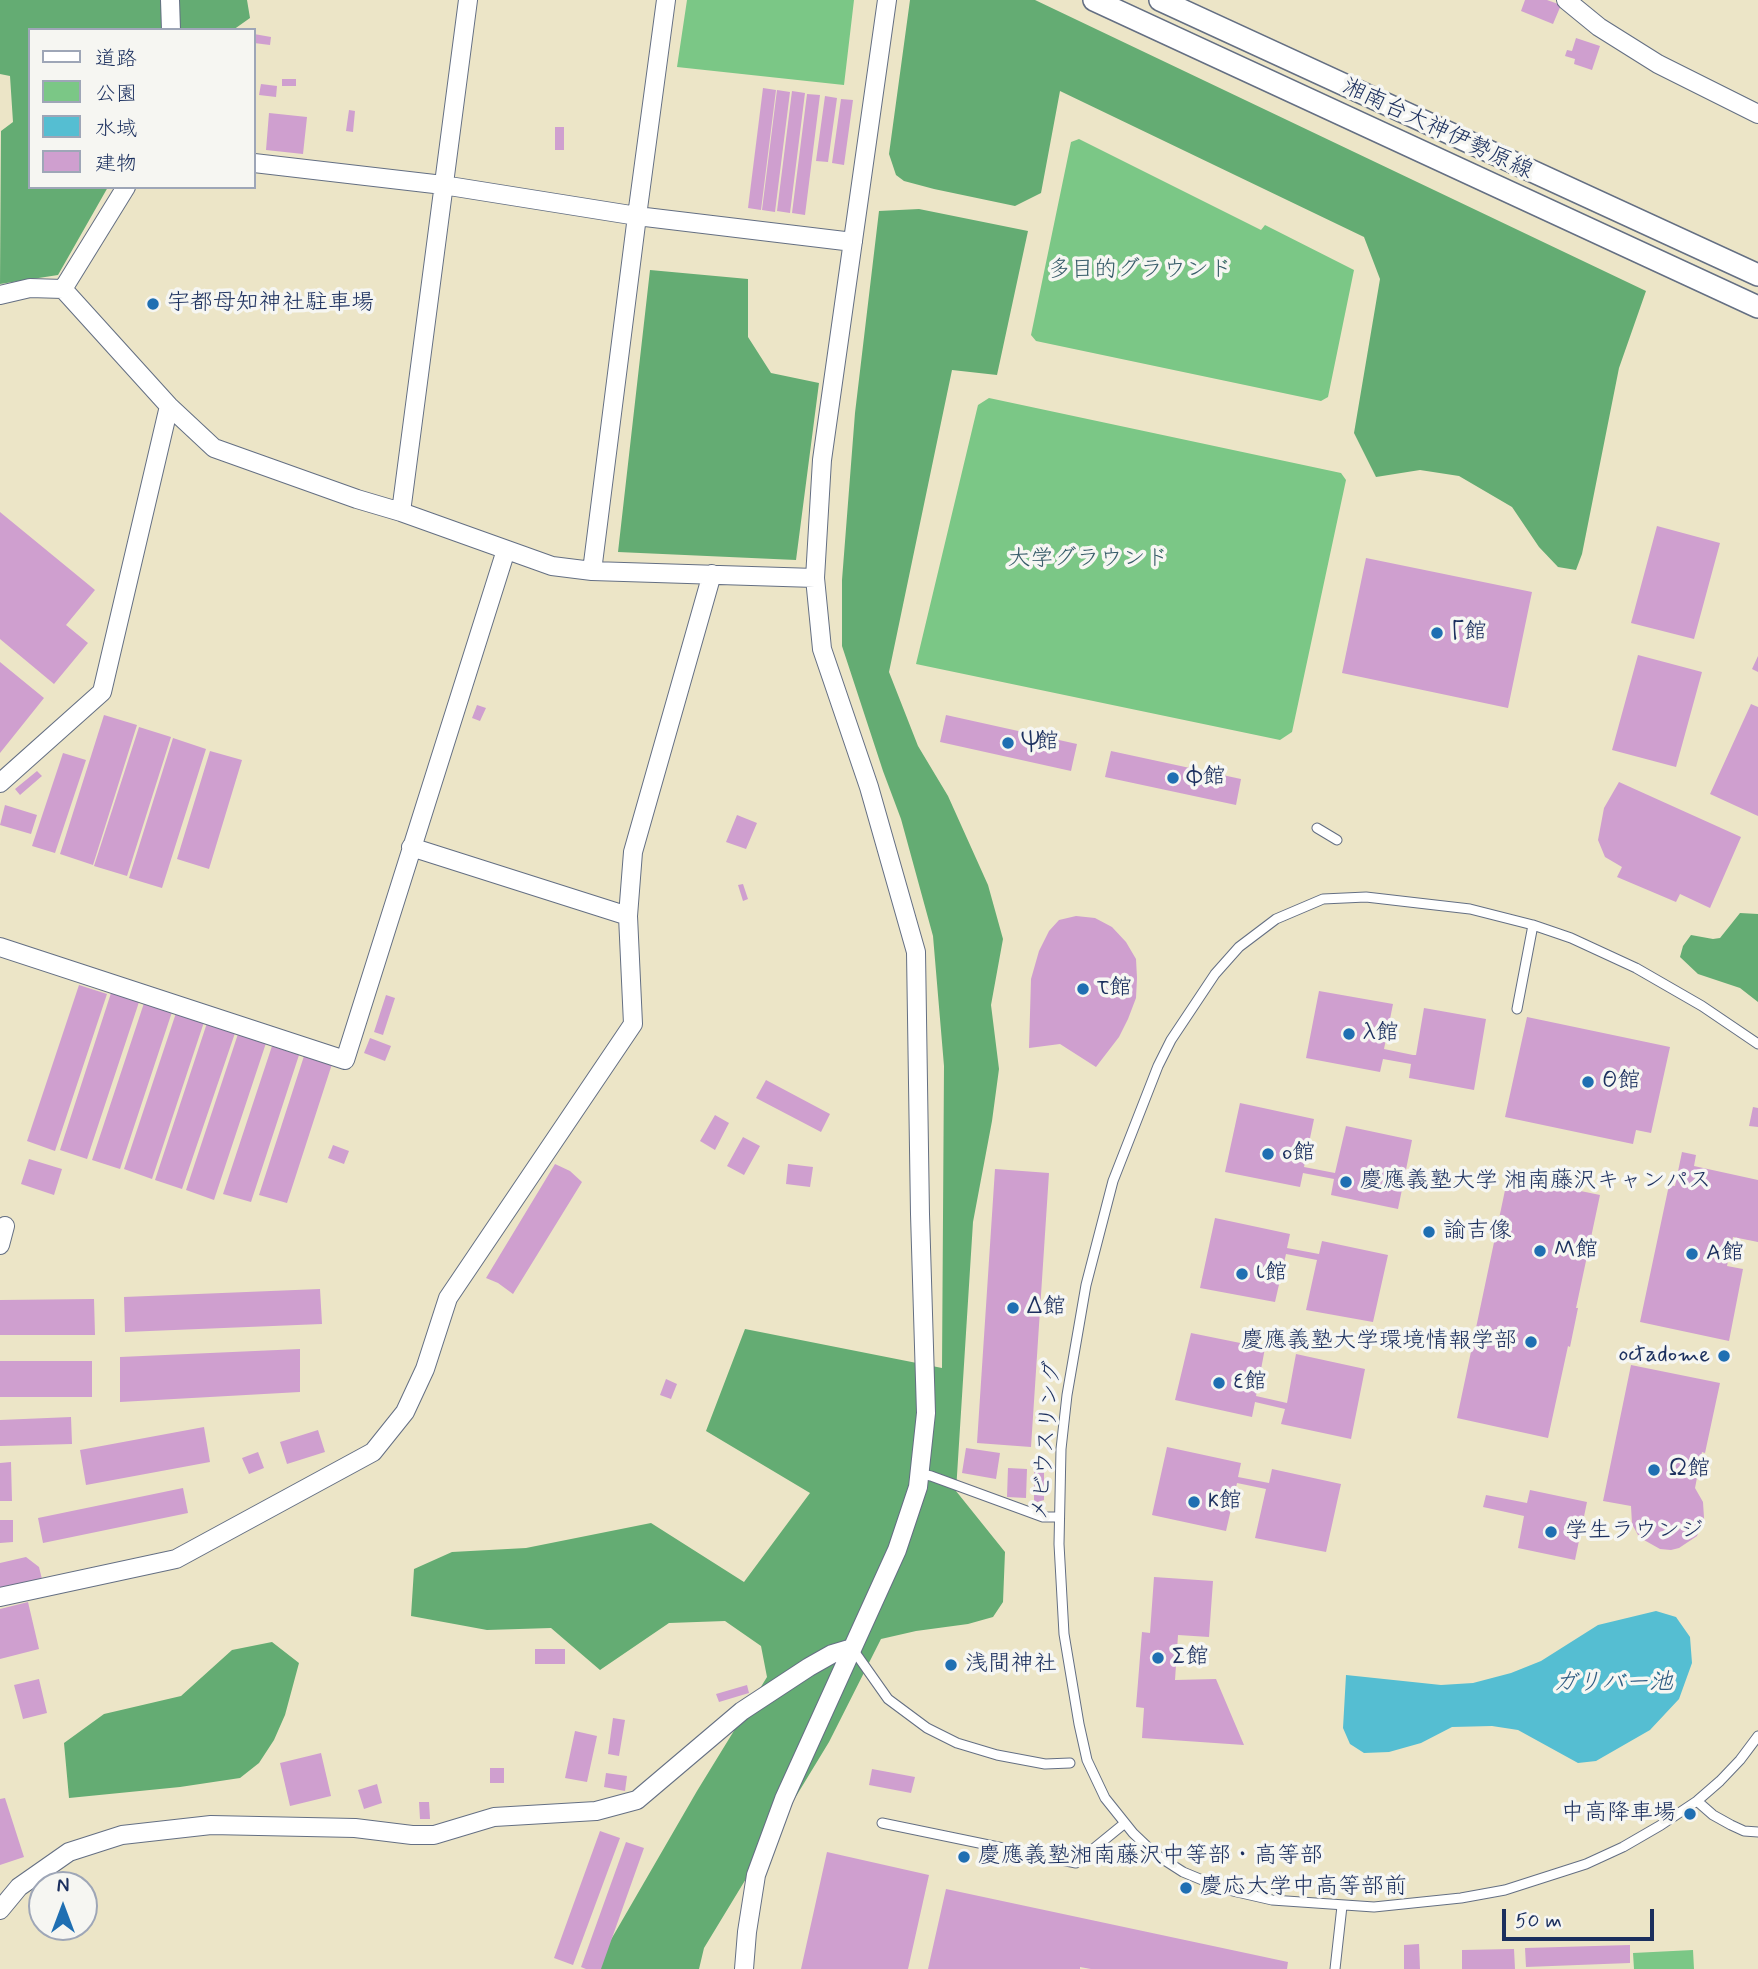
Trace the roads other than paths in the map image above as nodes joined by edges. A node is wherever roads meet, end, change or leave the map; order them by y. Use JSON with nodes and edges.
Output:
{"nodes":[{"id":1,"x":170,"y":0,"type":"edge"},
{"id":2,"x":468,"y":0,"type":"edge"},
{"id":3,"x":666,"y":0,"type":"edge"},
{"id":4,"x":887,"y":0,"type":"edge"},
{"id":5,"x":1094,"y":0,"type":"edge"},
{"id":6,"x":1160,"y":0,"type":"edge"},
{"id":7,"x":1566,"y":0,"type":"edge"},
{"id":8,"x":171,"y":28,"type":"edge"},
{"id":9,"x":1758,"y":114,"type":"edge"},
{"id":10,"x":256,"y":163,"type":"edge"},
{"id":11,"x":443,"y":184,"type":"junction"},
{"id":12,"x":125,"y":189,"type":"edge"},
{"id":13,"x":637,"y":216,"type":"junction"},
{"id":14,"x":853,"y":242,"type":"junction"},
{"id":15,"x":1758,"y":275,"type":"edge"},
{"id":16,"x":63,"y":289,"type":"junction"},
{"id":17,"x":0,"y":295,"type":"edge"},
{"id":18,"x":1758,"y":307,"type":"edge"},
{"id":19,"x":169,"y":406,"type":"junction"},
{"id":20,"x":401,"y":512,"type":"junction"},
{"id":21,"x":506,"y":550,"type":"junction"},
{"id":22,"x":592,"y":571,"type":"junction"},
{"id":23,"x":712,"y":574,"type":"junction"},
{"id":24,"x":815,"y":578,"type":"junction"},
{"id":25,"x":0,"y":783,"type":"edge"},
{"id":26,"x":1317,"y":828,"type":"dead end"},
{"id":27,"x":1337,"y":841,"type":"dead end"},
{"id":28,"x":411,"y":847,"type":"junction"},
{"id":29,"x":628,"y":916,"type":"junction"},
{"id":30,"x":1533,"y":925,"type":"junction"},
{"id":31,"x":0,"y":947,"type":"edge"},
{"id":32,"x":1517,"y":1009,"type":"dead end"},
{"id":33,"x":1758,"y":1044,"type":"edge"},
{"id":34,"x":5,"y":1226,"type":"dead end"},
{"id":35,"x":0,"y":1245,"type":"edge"},
{"id":36,"x":918,"y":1473,"type":"junction"},
{"id":37,"x":1059,"y":1517,"type":"junction"},
{"id":38,"x":0,"y":1597,"type":"edge"},
{"id":39,"x":852,"y":1648,"type":"junction"},
{"id":40,"x":1758,"y":1736,"type":"edge"},
{"id":41,"x":1070,"y":1763,"type":"dead end"},
{"id":42,"x":1697,"y":1801,"type":"junction"},
{"id":43,"x":882,"y":1823,"type":"dead end"},
{"id":44,"x":1125,"y":1824,"type":"junction"},
{"id":45,"x":1758,"y":1832,"type":"edge"},
{"id":46,"x":1342,"y":1906,"type":"junction"},
{"id":47,"x":0,"y":1910,"type":"edge"},
{"id":48,"x":744,"y":1969,"type":"edge"},
{"id":49,"x":1335,"y":1969,"type":"edge"}],
"edges":[{"from":1,"to":8,"type":"street"},
{"from":2,"to":11,"type":"street"},
{"from":3,"to":13,"type":"street"},
{"from":4,"to":14,"type":"street"},
{"from":5,"to":18,"type":"street","name":"湘南台大神伊勢原線"},
{"from":6,"to":15,"type":"street","name":"湘南台大神伊勢原線"},
{"from":7,"to":9,"type":"street"},
{"from":10,"to":11,"type":"street"},
{"from":11,"to":13,"type":"street"},
{"from":11,"to":20,"type":"street"},
{"from":12,"to":16,"type":"street"},
{"from":13,"to":14,"type":"street"},
{"from":13,"to":22,"type":"street"},
{"from":14,"to":24,"type":"street"},
{"from":16,"to":17,"type":"street"},
{"from":16,"to":19,"type":"street"},
{"from":19,"to":20,"type":"street"},
{"from":19,"to":25,"type":"street"},
{"from":20,"to":21,"type":"street"},
{"from":21,"to":22,"type":"street"},
{"from":21,"to":28,"type":"street"},
{"from":22,"to":23,"type":"street"},
{"from":23,"to":24,"type":"street"},
{"from":23,"to":29,"type":"street"},
{"from":24,"to":36,"type":"street"},
{"from":26,"to":27,"type":"lane"},
{"from":28,"to":29,"type":"street"},
{"from":28,"to":31,"type":"street"},
{"from":29,"to":38,"type":"street"},
{"from":30,"to":32,"type":"lane"},
{"from":30,"to":33,"type":"lane","name":"メビウスリング"},
{"from":30,"to":37,"type":"lane","name":"メビウスリング"},
{"from":34,"to":35,"type":"street"},
{"from":36,"to":37,"type":"lane"},
{"from":36,"to":39,"type":"street"},
{"from":37,"to":44,"type":"lane","name":"メビウスリング"},
{"from":39,"to":41,"type":"lane"},
{"from":39,"to":47,"type":"street"},
{"from":39,"to":48,"type":"street"},
{"from":40,"to":42,"type":"lane","name":"メビウスリング"},
{"from":42,"to":45,"type":"lane"},
{"from":42,"to":46,"type":"lane","name":"メビウスリング"},
{"from":43,"to":44,"type":"lane"},
{"from":44,"to":46,"type":"lane","name":"メビウスリング"},
{"from":46,"to":49,"type":"lane"}]}
